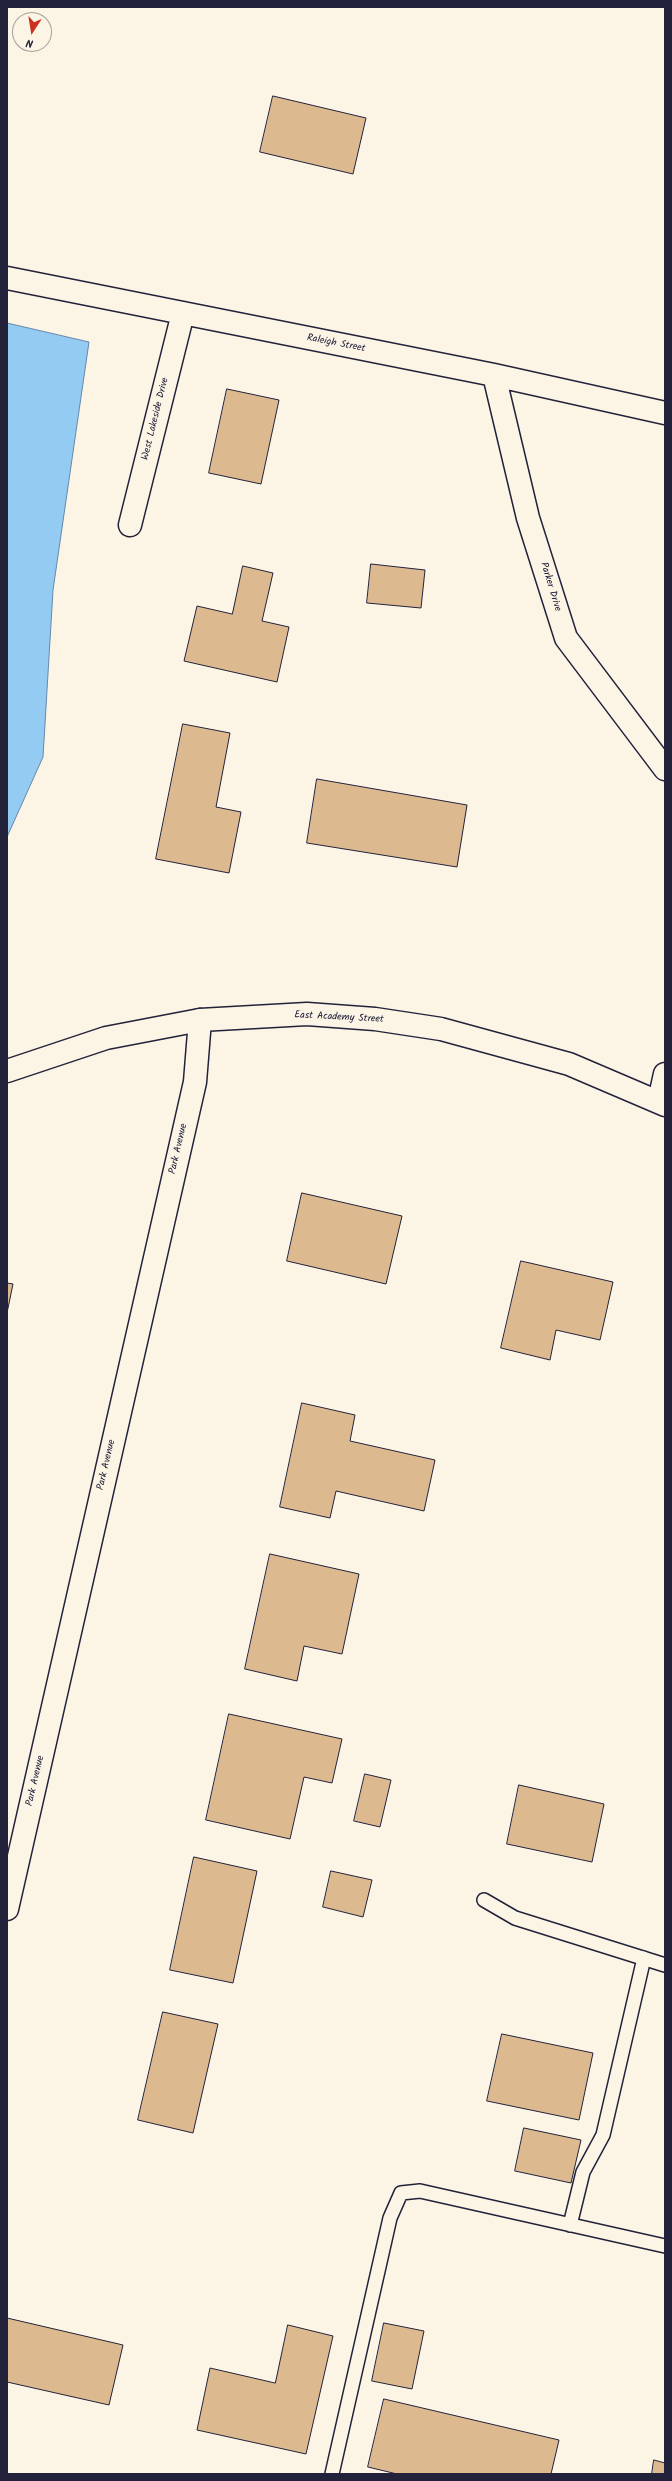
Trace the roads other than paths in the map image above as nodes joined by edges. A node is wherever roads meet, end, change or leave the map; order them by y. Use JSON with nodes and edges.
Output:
{"nodes":[{"id":1,"x":7,"y":278,"type":"edge"},
{"id":2,"x":183,"y":313,"type":"junction"},
{"id":3,"x":494,"y":375,"type":"junction"},
{"id":4,"x":665,"y":413,"type":"edge"},
{"id":5,"x":130,"y":525,"type":"dead end"},
{"id":6,"x":665,"y":769,"type":"edge"},
{"id":7,"x":200,"y":1020,"type":"junction"},
{"id":8,"x":7,"y":1071,"type":"edge"},
{"id":9,"x":665,"y":1074,"type":"edge"},
{"id":10,"x":662,"y":1103,"type":"edge"},
{"id":11,"x":484,"y":1900,"type":"dead end"},
{"id":12,"x":7,"y":1909,"type":"edge"},
{"id":13,"x":644,"y":1958,"type":"junction"},
{"id":14,"x":665,"y":1965,"type":"edge"},
{"id":15,"x":570,"y":2225,"type":"junction"},
{"id":16,"x":665,"y":2246,"type":"edge"},
{"id":17,"x":332,"y":2474,"type":"edge"}],
"edges":[{"from":1,"to":2,"type":"street","name":"Raleigh Street"},
{"from":2,"to":3,"type":"street","name":"Raleigh Street"},
{"from":2,"to":5,"type":"street","name":"West Lakeside Drive"},
{"from":3,"to":4,"type":"street","name":"Raleigh Street"},
{"from":3,"to":6,"type":"street","name":"Parker Drive"},
{"from":7,"to":8,"type":"street","name":"East Academy Street"},
{"from":7,"to":10,"type":"street","name":"East Academy Street"},
{"from":7,"to":12,"type":"street","name":"Park Avenue"},
{"from":9,"to":10,"type":"street"},
{"from":11,"to":13,"type":"lane"},
{"from":13,"to":14,"type":"lane"},
{"from":13,"to":15,"type":"lane"},
{"from":15,"to":16,"type":"lane"},
{"from":15,"to":17,"type":"lane"}]}
